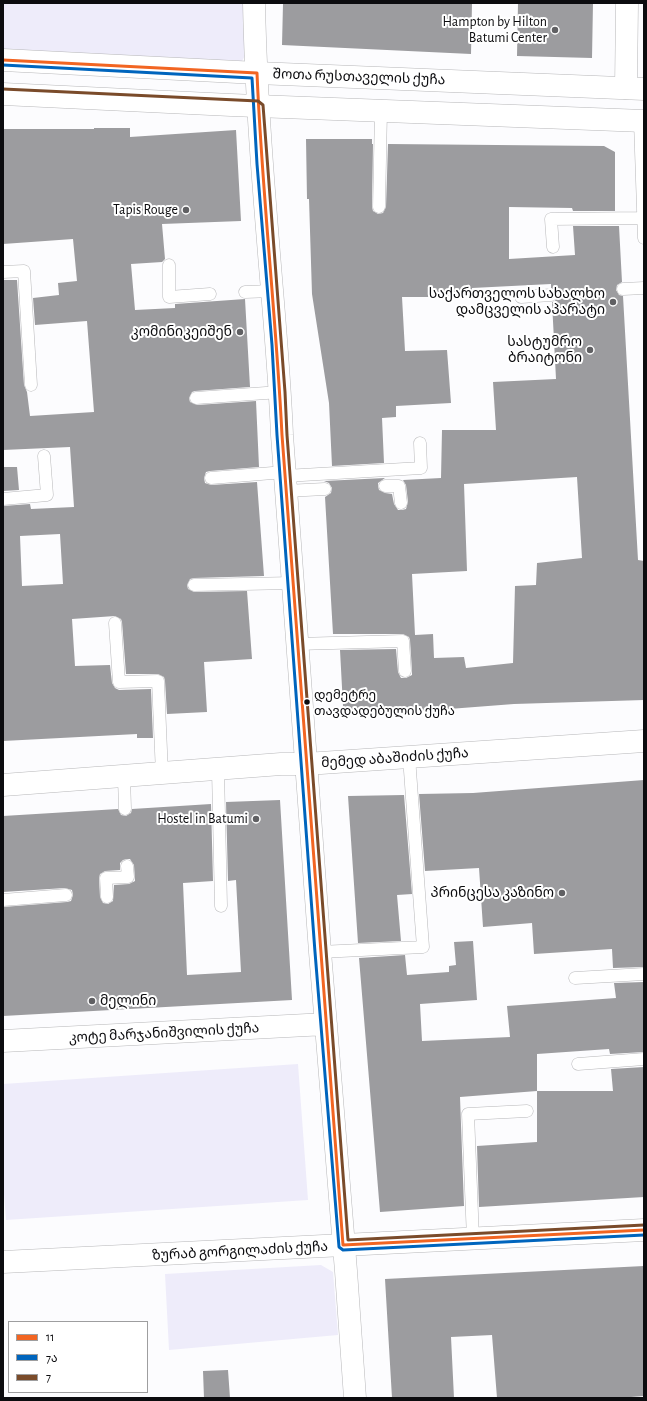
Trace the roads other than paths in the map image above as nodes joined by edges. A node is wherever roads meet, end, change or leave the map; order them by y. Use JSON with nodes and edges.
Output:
{"nodes":[{"id":1,"x":254,"y":3,"type":"edge"},
{"id":2,"x":627,"y":3,"type":"edge"},
{"id":3,"x":3,"y":60,"type":"edge"},
{"id":4,"x":257,"y":73,"type":"junction"},
{"id":5,"x":635,"y":88,"type":"edge"},
{"id":6,"x":3,"y":94,"type":"edge"},
{"id":7,"x":258,"y":106,"type":"junction"},
{"id":8,"x":381,"y":111,"type":"junction"},
{"id":9,"x":642,"y":121,"type":"edge"},
{"id":10,"x":381,"y":202,"type":"dead end"},
{"id":11,"x":643,"y":218,"type":"edge"},
{"id":12,"x":644,"y":238,"type":"edge"},
{"id":13,"x":553,"y":246,"type":"dead end"},
{"id":14,"x":169,"y":265,"type":"dead end"},
{"id":15,"x":3,"y":272,"type":"edge"},
{"id":16,"x":644,"y":288,"type":"edge"},
{"id":17,"x":623,"y":289,"type":"dead end"},
{"id":18,"x":272,"y":291,"type":"junction"},
{"id":19,"x":245,"y":292,"type":"dead end"},
{"id":20,"x":210,"y":294,"type":"dead end"},
{"id":21,"x":551,"y":295,"type":"dead end"},
{"id":22,"x":521,"y":297,"type":"dead end"},
{"id":23,"x":31,"y":385,"type":"dead end"},
{"id":24,"x":280,"y":392,"type":"junction"},
{"id":25,"x":196,"y":398,"type":"dead end"},
{"id":26,"x":420,"y":443,"type":"dead end"},
{"id":27,"x":44,"y":456,"type":"dead end"},
{"id":28,"x":211,"y":478,"type":"dead end"},
{"id":29,"x":285,"y":480,"type":"junction"},
{"id":30,"x":385,"y":486,"type":"dead end"},
{"id":31,"x":325,"y":489,"type":"dead end"},
{"id":32,"x":3,"y":499,"type":"edge"},
{"id":33,"x":401,"y":503,"type":"dead end"},
{"id":34,"x":293,"y":583,"type":"junction"},
{"id":35,"x":194,"y":585,"type":"dead end"},
{"id":36,"x":115,"y":623,"type":"dead end"},
{"id":37,"x":297,"y":644,"type":"junction"},
{"id":38,"x":405,"y":671,"type":"dead end"},
{"id":39,"x":644,"y":741,"type":"edge"},
{"id":40,"x":409,"y":757,"type":"junction"},
{"id":41,"x":306,"y":764,"type":"junction"},
{"id":42,"x":218,"y":770,"type":"junction"},
{"id":43,"x":162,"y":774,"type":"junction"},
{"id":44,"x":124,"y":776,"type":"junction"},
{"id":45,"x":3,"y":785,"type":"edge"},
{"id":46,"x":125,"y":809,"type":"dead end"},
{"id":47,"x":127,"y":866,"type":"dead end"},
{"id":48,"x":66,"y":895,"type":"dead end"},
{"id":49,"x":107,"y":897,"type":"dead end"},
{"id":50,"x":3,"y":900,"type":"edge"},
{"id":51,"x":221,"y":906,"type":"dead end"},
{"id":52,"x":320,"y":952,"type":"junction"},
{"id":53,"x":644,"y":974,"type":"edge"},
{"id":54,"x":575,"y":978,"type":"dead end"},
{"id":55,"x":326,"y":1024,"type":"junction"},
{"id":56,"x":3,"y":1041,"type":"edge"},
{"id":57,"x":644,"y":1059,"type":"edge"},
{"id":58,"x":578,"y":1064,"type":"dead end"},
{"id":59,"x":527,"y":1111,"type":"dead end"},
{"id":60,"x":644,"y":1230,"type":"edge"},
{"id":61,"x":473,"y":1239,"type":"junction"},
{"id":62,"x":343,"y":1245,"type":"junction"},
{"id":63,"x":3,"y":1262,"type":"edge"},
{"id":64,"x":355,"y":1398,"type":"edge"}],
"edges":[{"from":1,"to":4,"type":"street"},
{"from":2,"to":5,"type":"street"},
{"from":3,"to":4,"type":"street","name":"შოთა რუსთაველის ქუჩა"},
{"from":4,"to":5,"type":"street","name":"შოთა რუსთაველის ქუჩა"},
{"from":4,"to":7,"type":"street"},
{"from":6,"to":7,"type":"street"},
{"from":7,"to":8,"type":"street"},
{"from":7,"to":18,"type":"street"},
{"from":8,"to":9,"type":"street"},
{"from":8,"to":10,"type":"lane"},
{"from":9,"to":11,"type":"lane"},
{"from":11,"to":12,"type":"lane"},
{"from":11,"to":13,"type":"lane"},
{"from":14,"to":20,"type":"lane"},
{"from":15,"to":23,"type":"lane"},
{"from":16,"to":17,"type":"lane"},
{"from":18,"to":19,"type":"lane"},
{"from":18,"to":24,"type":"street"},
{"from":21,"to":22,"type":"lane"},
{"from":24,"to":25,"type":"lane"},
{"from":24,"to":29,"type":"street"},
{"from":26,"to":29,"type":"lane"},
{"from":27,"to":32,"type":"lane"},
{"from":28,"to":29,"type":"lane"},
{"from":29,"to":31,"type":"lane"},
{"from":29,"to":34,"type":"street"},
{"from":30,"to":33,"type":"lane"},
{"from":34,"to":35,"type":"lane"},
{"from":34,"to":37,"type":"street"},
{"from":36,"to":43,"type":"lane"},
{"from":37,"to":38,"type":"lane"},
{"from":37,"to":41,"type":"street"},
{"from":39,"to":40,"type":"street","name":"მემედ აბაშიძის ქუჩა"},
{"from":40,"to":41,"type":"street","name":"მემედ აბაშიძის ქუჩა"},
{"from":40,"to":52,"type":"lane"},
{"from":41,"to":42,"type":"street","name":"მემედ აბაშიძის ქუჩა"},
{"from":41,"to":52,"type":"street"},
{"from":42,"to":43,"type":"street","name":"მემედ აბაშიძის ქუჩა"},
{"from":42,"to":51,"type":"lane"},
{"from":43,"to":44,"type":"street","name":"მემედ აბაშიძის ქუჩა"},
{"from":44,"to":45,"type":"street","name":"მემედ აბაშიძის ქუჩა"},
{"from":44,"to":46,"type":"lane"},
{"from":47,"to":49,"type":"lane"},
{"from":48,"to":50,"type":"lane"},
{"from":52,"to":55,"type":"street"},
{"from":53,"to":54,"type":"lane"},
{"from":55,"to":56,"type":"street","name":"კოტე მარჯანიშვილის ქუჩა"},
{"from":55,"to":62,"type":"street"},
{"from":57,"to":58,"type":"lane"},
{"from":59,"to":61,"type":"lane"},
{"from":60,"to":61,"type":"street","name":"ზურაბ გორგილაძის ქუჩა"},
{"from":61,"to":62,"type":"street","name":"ზურაბ გორგილაძის ქუჩა"},
{"from":62,"to":63,"type":"street","name":"ზურაბ გორგილაძის ქუჩა"},
{"from":62,"to":64,"type":"street"}]}
